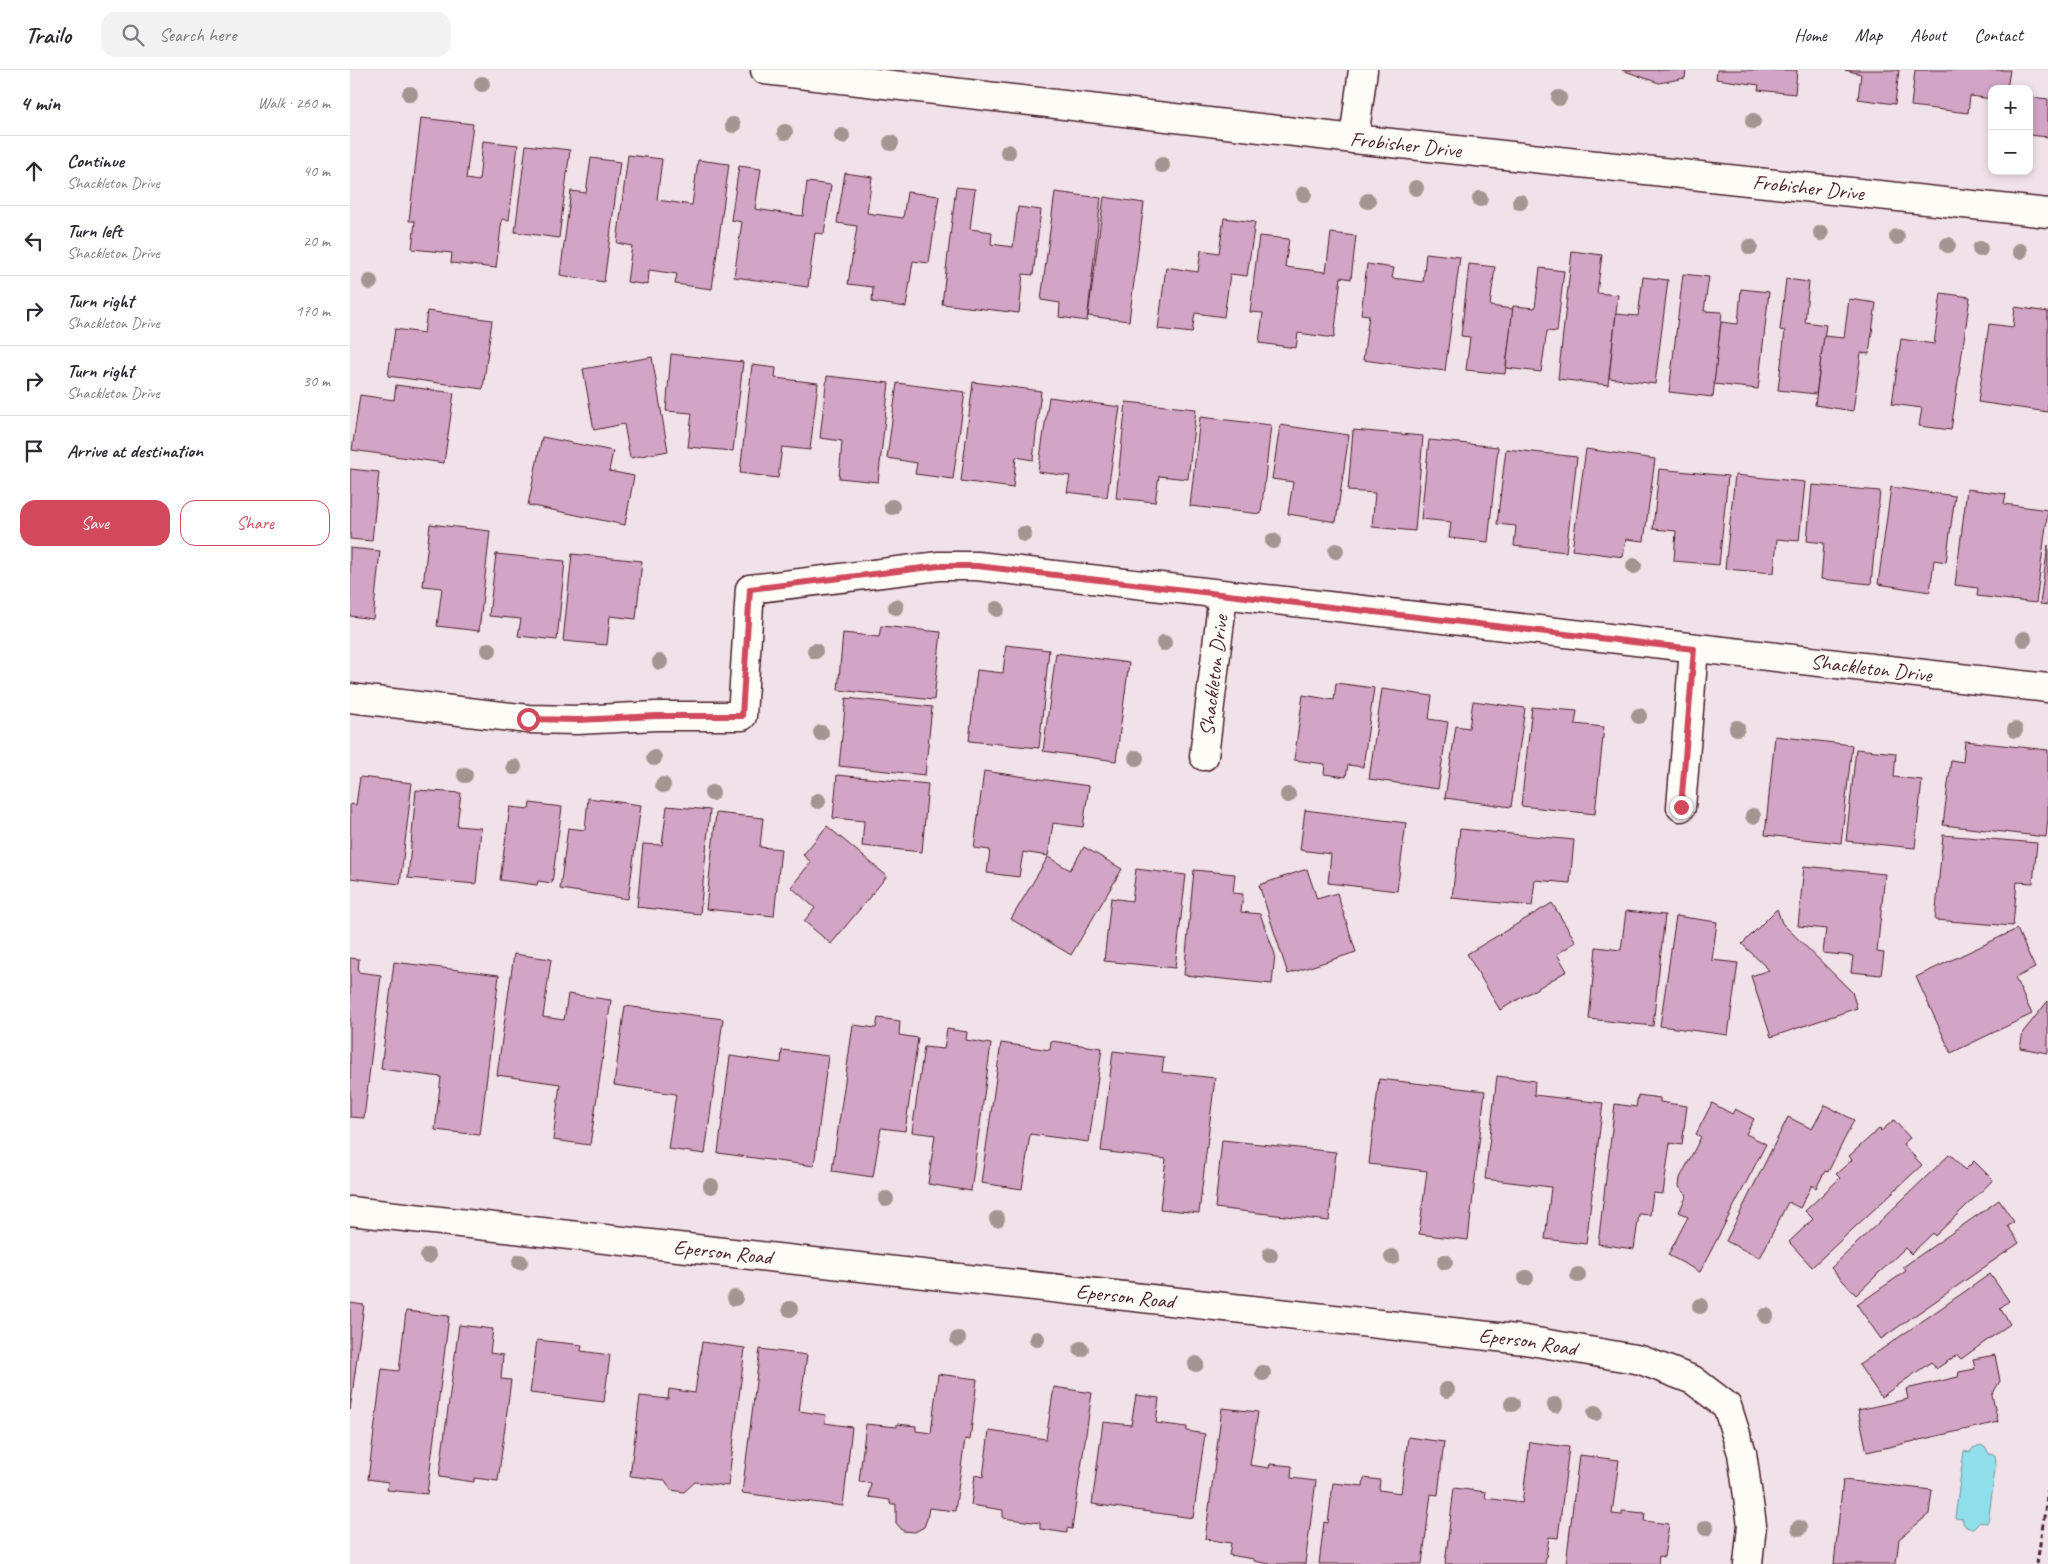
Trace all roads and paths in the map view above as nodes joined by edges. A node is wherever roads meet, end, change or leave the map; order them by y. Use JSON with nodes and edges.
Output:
{"nodes":[{"id":1,"x":765,"y":70,"type":"edge"},
{"id":2,"x":1363,"y":70,"type":"edge"},
{"id":3,"x":850,"y":74,"type":"edge"},
{"id":4,"x":1354,"y":139,"type":"junction"},
{"id":5,"x":2048,"y":213,"type":"edge"},
{"id":6,"x":1223,"y":595,"type":"junction"},
{"id":7,"x":1694,"y":649,"type":"junction"},
{"id":8,"x":2048,"y":688,"type":"edge"},
{"id":9,"x":350,"y":698,"type":"edge"},
{"id":10,"x":1204,"y":756,"type":"dead end"},
{"id":11,"x":1681,"y":807,"type":"dead end"},
{"id":12,"x":350,"y":1211,"type":"edge"},
{"id":13,"x":2048,"y":1490,"type":"edge"},
{"id":14,"x":1748,"y":1564,"type":"edge"},
{"id":15,"x":2037,"y":1564,"type":"edge"}],
"edges":[{"from":1,"to":3,"type":"street","name":"Frobisher Drive"},
{"from":2,"to":4,"type":"street"},
{"from":3,"to":4,"type":"street","name":"Frobisher Drive"},
{"from":4,"to":5,"type":"street","name":"Frobisher Drive"},
{"from":6,"to":7,"type":"street","name":"Shackleton Drive"},
{"from":6,"to":9,"type":"street","name":"Shackleton Drive"},
{"from":6,"to":10,"type":"street","name":"Shackleton Drive"},
{"from":7,"to":8,"type":"street","name":"Shackleton Drive"},
{"from":7,"to":11,"type":"street"},
{"from":12,"to":14,"type":"street","name":"Eperson Road"},
{"from":13,"to":15,"type":"path"}]}
